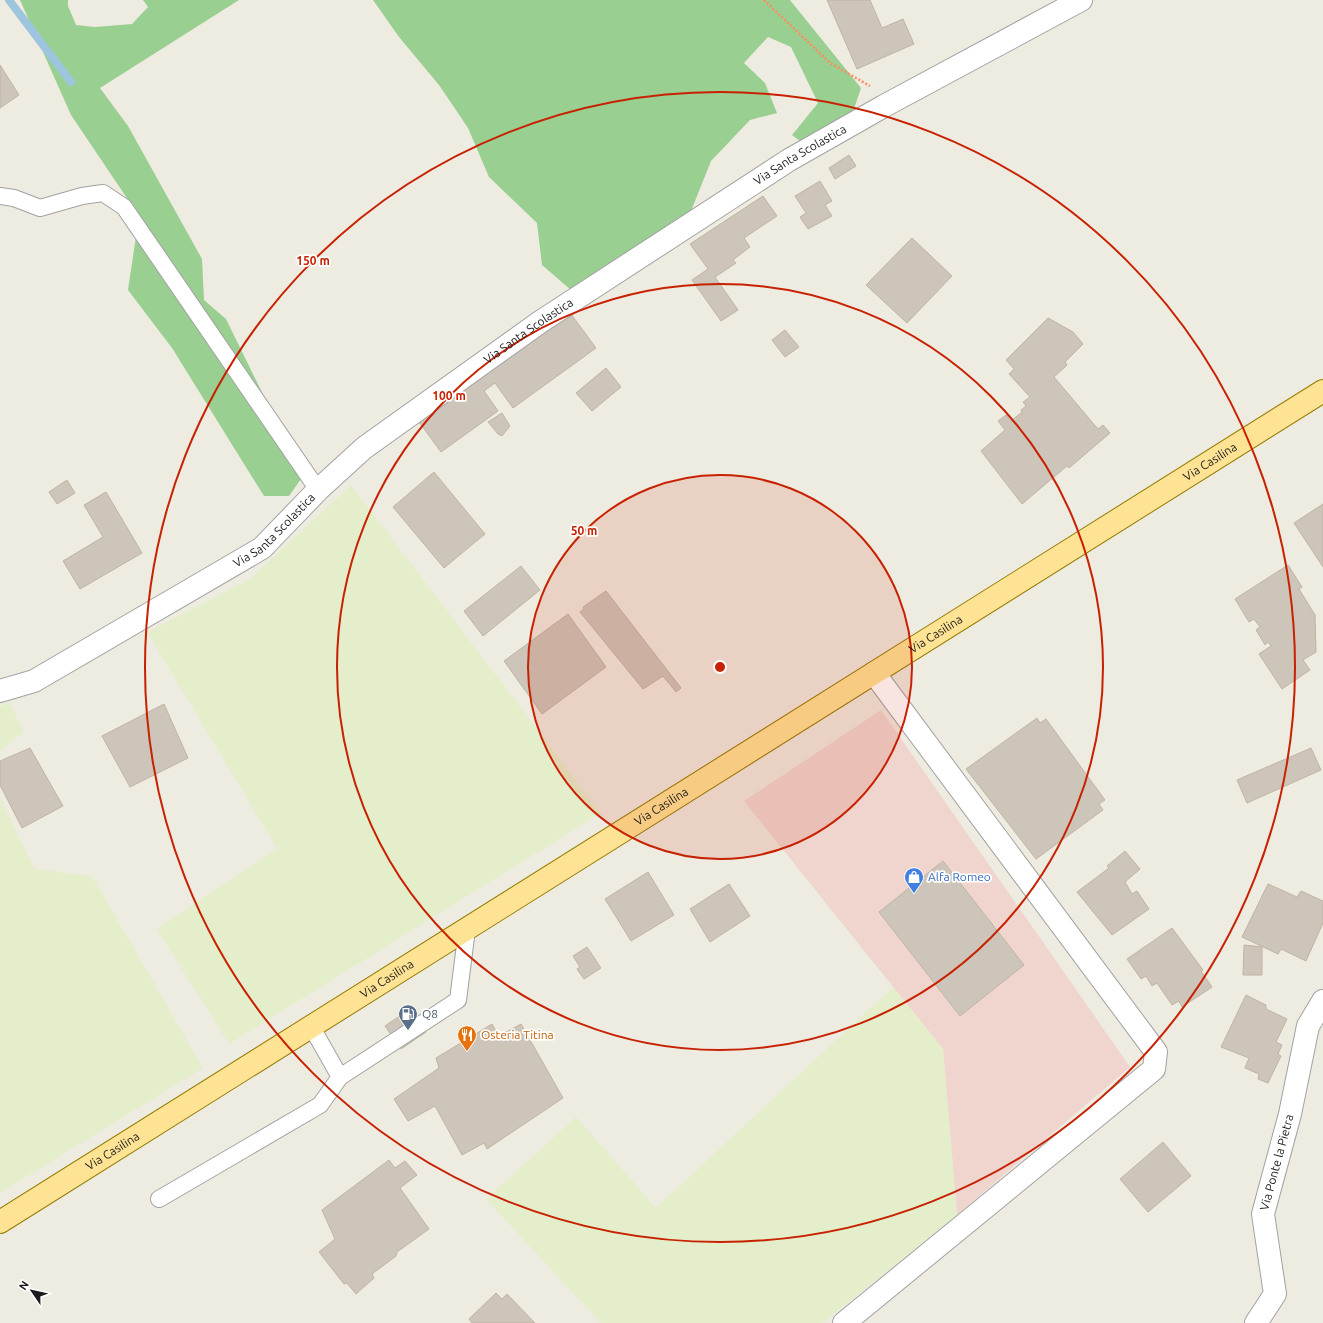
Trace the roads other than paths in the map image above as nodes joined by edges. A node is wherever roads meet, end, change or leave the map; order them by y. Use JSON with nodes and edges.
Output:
{"nodes":[{"id":1,"x":1081,"y":0,"type":"edge"},
{"id":2,"x":0,"y":196,"type":"edge"},
{"id":3,"x":1323,"y":391,"type":"edge"},
{"id":4,"x":318,"y":490,"type":"junction"},
{"id":5,"x":874,"y":673,"type":"junction"},
{"id":6,"x":0,"y":691,"type":"edge"},
{"id":7,"x":467,"y":929,"type":"junction"},
{"id":8,"x":1323,"y":1001,"type":"edge"},
{"id":9,"x":311,"y":1026,"type":"junction"},
{"id":10,"x":340,"y":1076,"type":"junction"},
{"id":11,"x":159,"y":1199,"type":"dead end"},
{"id":12,"x":0,"y":1222,"type":"edge"},
{"id":13,"x":844,"y":1323,"type":"edge"},
{"id":14,"x":1256,"y":1323,"type":"edge"}],
"edges":[{"from":1,"to":4,"type":"street","name":"Via Santa Scolastica"},
{"from":2,"to":4,"type":"lane"},
{"from":3,"to":5,"type":"main road","name":"Via Casilina"},
{"from":4,"to":6,"type":"street","name":"Via Santa Scolastica"},
{"from":5,"to":7,"type":"main road","name":"Via Casilina"},
{"from":5,"to":13,"type":"street"},
{"from":7,"to":9,"type":"main road","name":"Via Casilina"},
{"from":7,"to":10,"type":"lane"},
{"from":8,"to":14,"type":"street","name":"Via Ponte la Pietra"},
{"from":9,"to":10,"type":"lane"},
{"from":9,"to":12,"type":"main road","name":"Via Casilina"},
{"from":10,"to":11,"type":"lane"}]}
